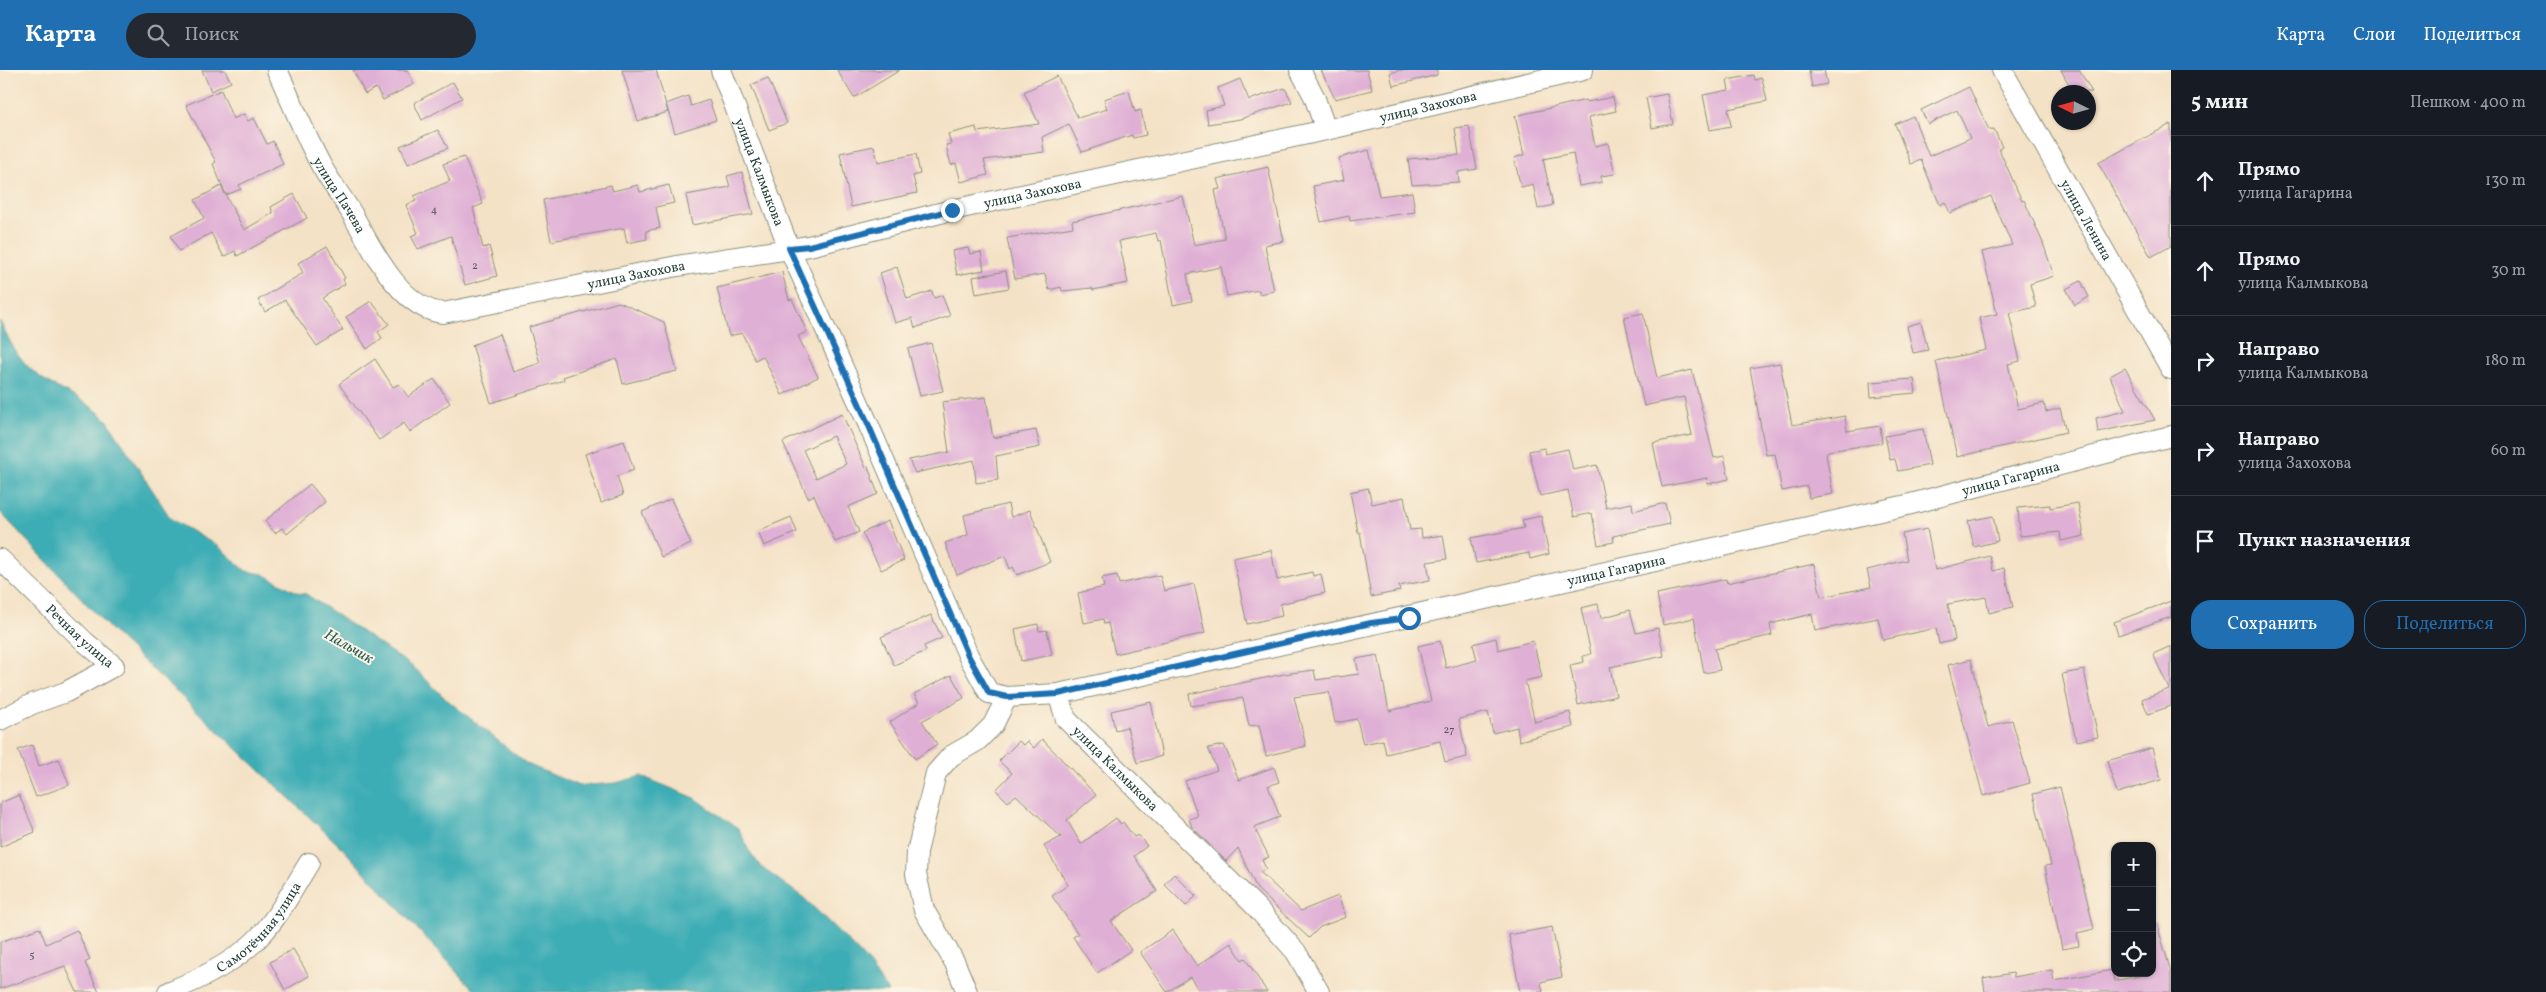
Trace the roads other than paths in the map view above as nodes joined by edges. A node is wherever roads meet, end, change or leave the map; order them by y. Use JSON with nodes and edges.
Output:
{"nodes":[{"id":1,"x":277,"y":70,"type":"edge"},
{"id":2,"x":721,"y":70,"type":"edge"},
{"id":3,"x":1300,"y":70,"type":"edge"},
{"id":4,"x":1583,"y":70,"type":"edge"},
{"id":5,"x":2002,"y":70,"type":"edge"},
{"id":6,"x":1326,"y":130,"type":"junction"},
{"id":7,"x":789,"y":248,"type":"junction"},
{"id":8,"x":422,"y":307,"type":"joint"},
{"id":9,"x":2171,"y":369,"type":"edge"},
{"id":10,"x":2171,"y":436,"type":"edge"},
{"id":11,"x":0,"y":559,"type":"edge"},
{"id":12,"x":1058,"y":694,"type":"junction"},
{"id":13,"x":1007,"y":697,"type":"junction"},
{"id":14,"x":0,"y":720,"type":"edge"},
{"id":15,"x":309,"y":863,"type":"dead end"},
{"id":16,"x":168,"y":992,"type":"edge"},
{"id":17,"x":967,"y":992,"type":"edge"},
{"id":18,"x":1318,"y":992,"type":"edge"}],
"edges":[{"from":1,"to":8,"type":"street","name":"улица Пачева"},
{"from":2,"to":7,"type":"street","name":"улица Калмыкова"},
{"from":3,"to":6,"type":"street"},
{"from":4,"to":6,"type":"street","name":"улица Захохова"},
{"from":5,"to":9,"type":"street","name":"улица Ленина"},
{"from":6,"to":7,"type":"street","name":"улица Захохова"},
{"from":7,"to":8,"type":"street","name":"улица Захохова"},
{"from":7,"to":13,"type":"street","name":"улица Калмыкова"},
{"from":10,"to":12,"type":"street","name":"улица Гагарина"},
{"from":11,"to":14,"type":"street","name":"Речная улица"},
{"from":12,"to":13,"type":"street","name":"улица Калмыкова"},
{"from":12,"to":18,"type":"street","name":"улица Калмыкова"},
{"from":13,"to":17,"type":"street"},
{"from":15,"to":16,"type":"street","name":"Самотёчная улица"}]}
